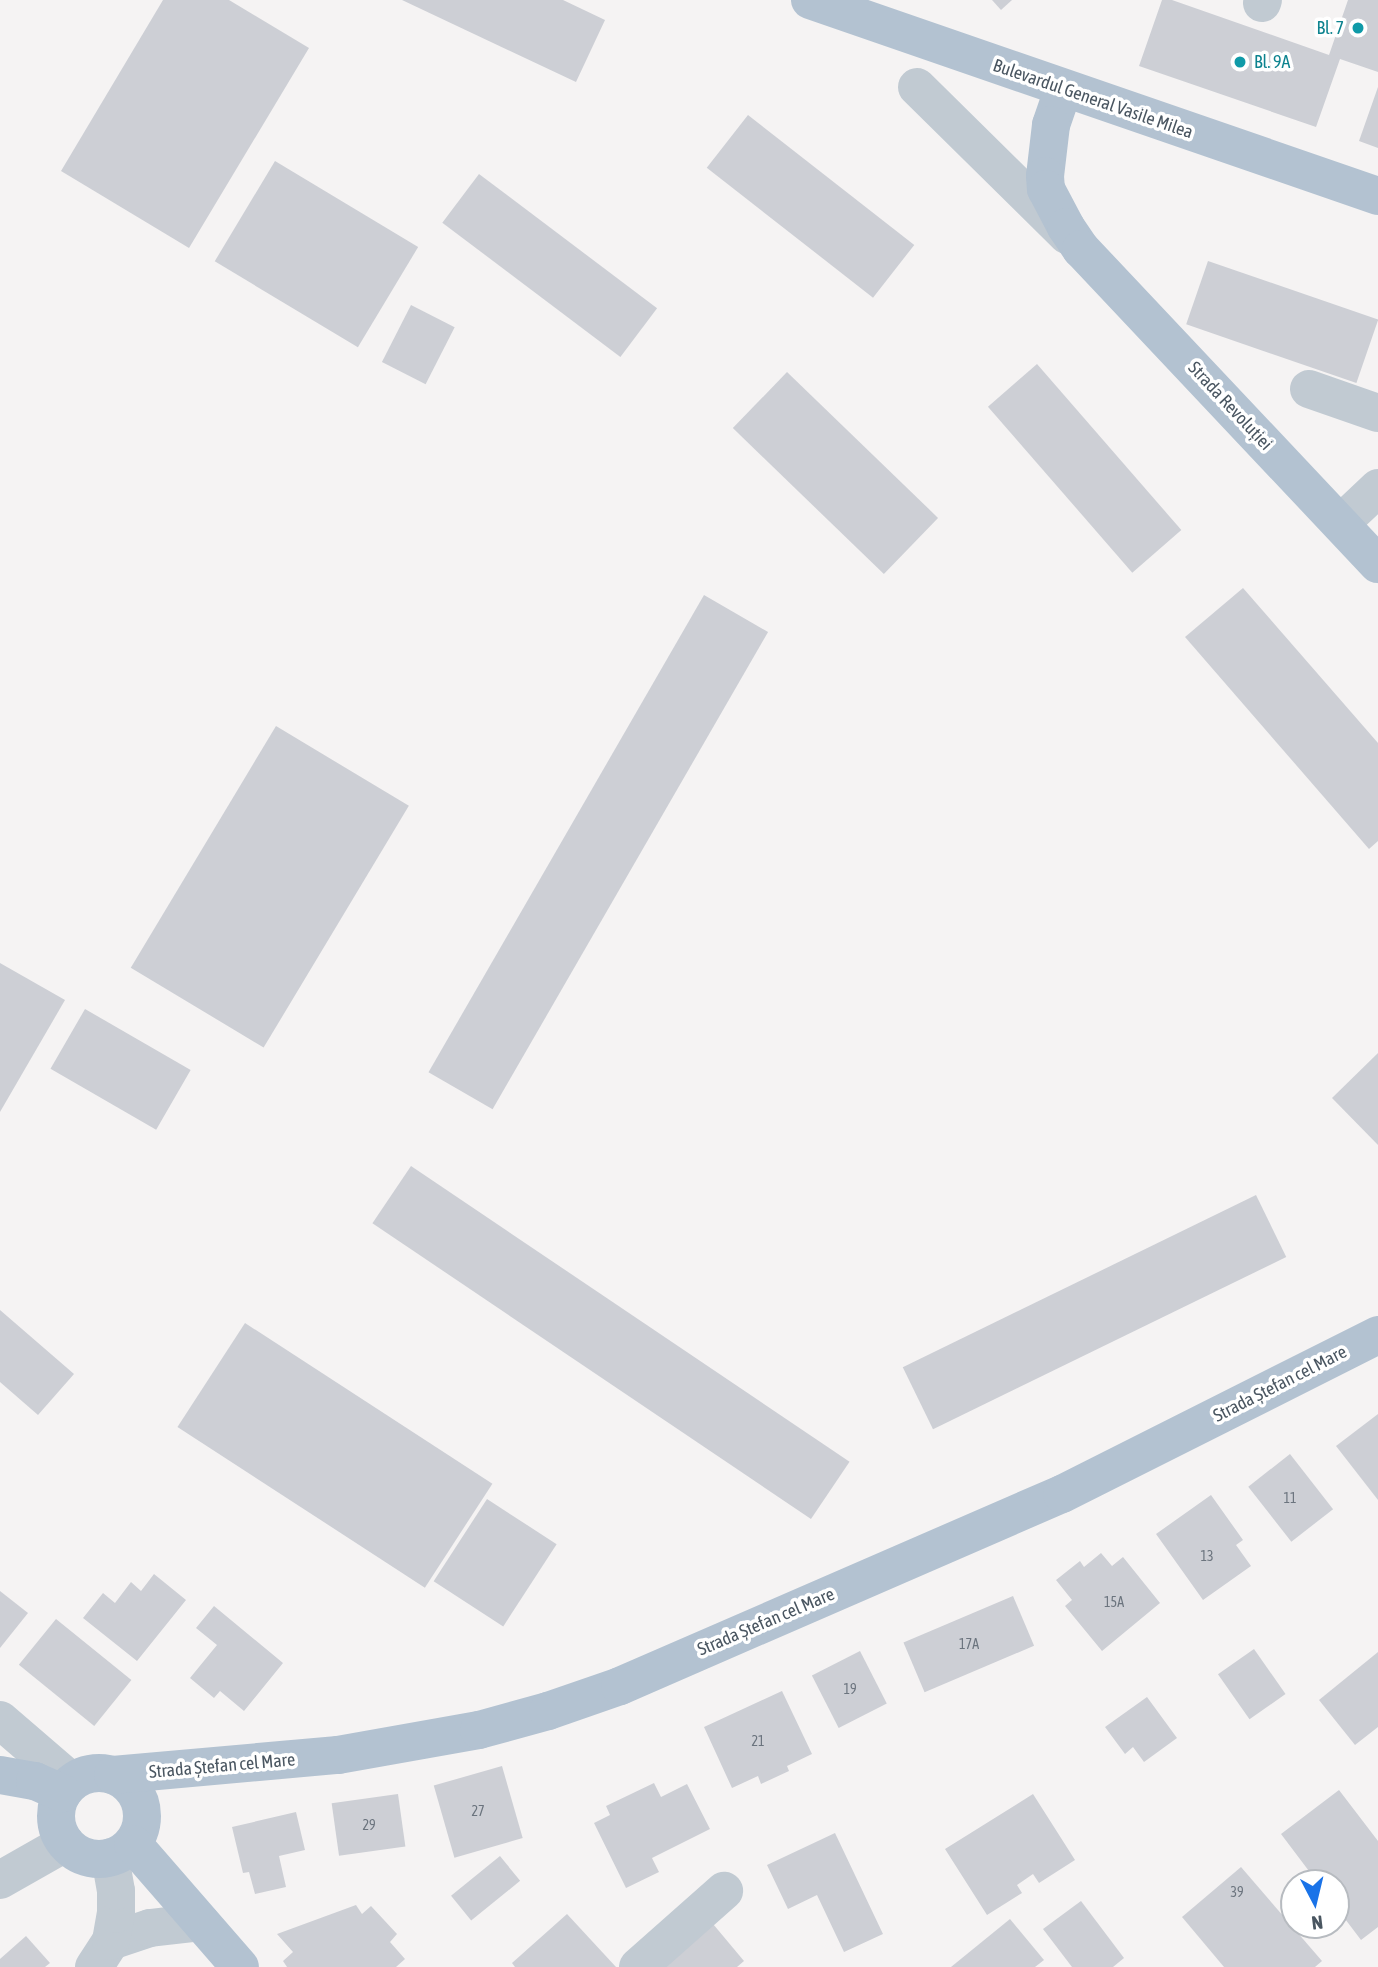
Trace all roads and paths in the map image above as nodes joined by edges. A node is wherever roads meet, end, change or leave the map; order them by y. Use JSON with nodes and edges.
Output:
{"nodes":[{"id":1,"x":810,"y":0,"type":"edge"},
{"id":2,"x":917,"y":87,"type":"dead end"},
{"id":3,"x":1063,"y":90,"type":"junction"},
{"id":4,"x":1378,"y":196,"type":"edge"},
{"id":5,"x":1081,"y":249,"type":"junction"},
{"id":6,"x":1309,"y":389,"type":"dead end"},
{"id":7,"x":1378,"y":413,"type":"edge"},
{"id":8,"x":1378,"y":488,"type":"edge"},
{"id":9,"x":1340,"y":523,"type":"junction"},
{"id":10,"x":1378,"y":564,"type":"edge"},
{"id":11,"x":1378,"y":1335,"type":"edge"},
{"id":12,"x":0,"y":1720,"type":"edge"},
{"id":13,"x":0,"y":1775,"type":"edge"},
{"id":14,"x":113,"y":1775,"type":"junction"},
{"id":15,"x":67,"y":1787,"type":"junction"},
{"id":16,"x":65,"y":1843,"type":"junction"},
{"id":17,"x":121,"y":1851,"type":"junction"},
{"id":18,"x":0,"y":1880,"type":"edge"},
{"id":19,"x":724,"y":1891,"type":"dead end"},
{"id":20,"x":201,"y":1922,"type":"junction"},
{"id":21,"x":102,"y":1954,"type":"edge"},
{"id":22,"x":240,"y":1967,"type":"edge"},
{"id":23,"x":638,"y":1967,"type":"edge"}],
"edges":[{"from":1,"to":3,"type":"main road","name":"Bulevardul General Vasile Milea"},
{"from":2,"to":5,"type":"street","name":"Strada Revoluției"},
{"from":3,"to":4,"type":"main road","name":"Bulevardul General Vasile Milea"},
{"from":3,"to":5,"type":"main road","name":"Strada Revoluției"},
{"from":5,"to":9,"type":"main road","name":"Strada Revoluției"},
{"from":6,"to":7,"type":"street"},
{"from":8,"to":9,"type":"street"},
{"from":9,"to":10,"type":"main road","name":"Strada Revoluției"},
{"from":11,"to":14,"type":"main road","name":"Strada Ștefan cel Mare"},
{"from":12,"to":15,"type":"street"},
{"from":13,"to":15,"type":"main road"},
{"from":14,"to":15,"type":"main road"},
{"from":14,"to":17,"type":"main road"},
{"from":15,"to":16,"type":"main road"},
{"from":16,"to":17,"type":"main road"},
{"from":16,"to":18,"type":"street"},
{"from":17,"to":20,"type":"main road"},
{"from":17,"to":21,"type":"street"},
{"from":19,"to":23,"type":"street"},
{"from":20,"to":21,"type":"street"},
{"from":20,"to":22,"type":"main road"}]}
